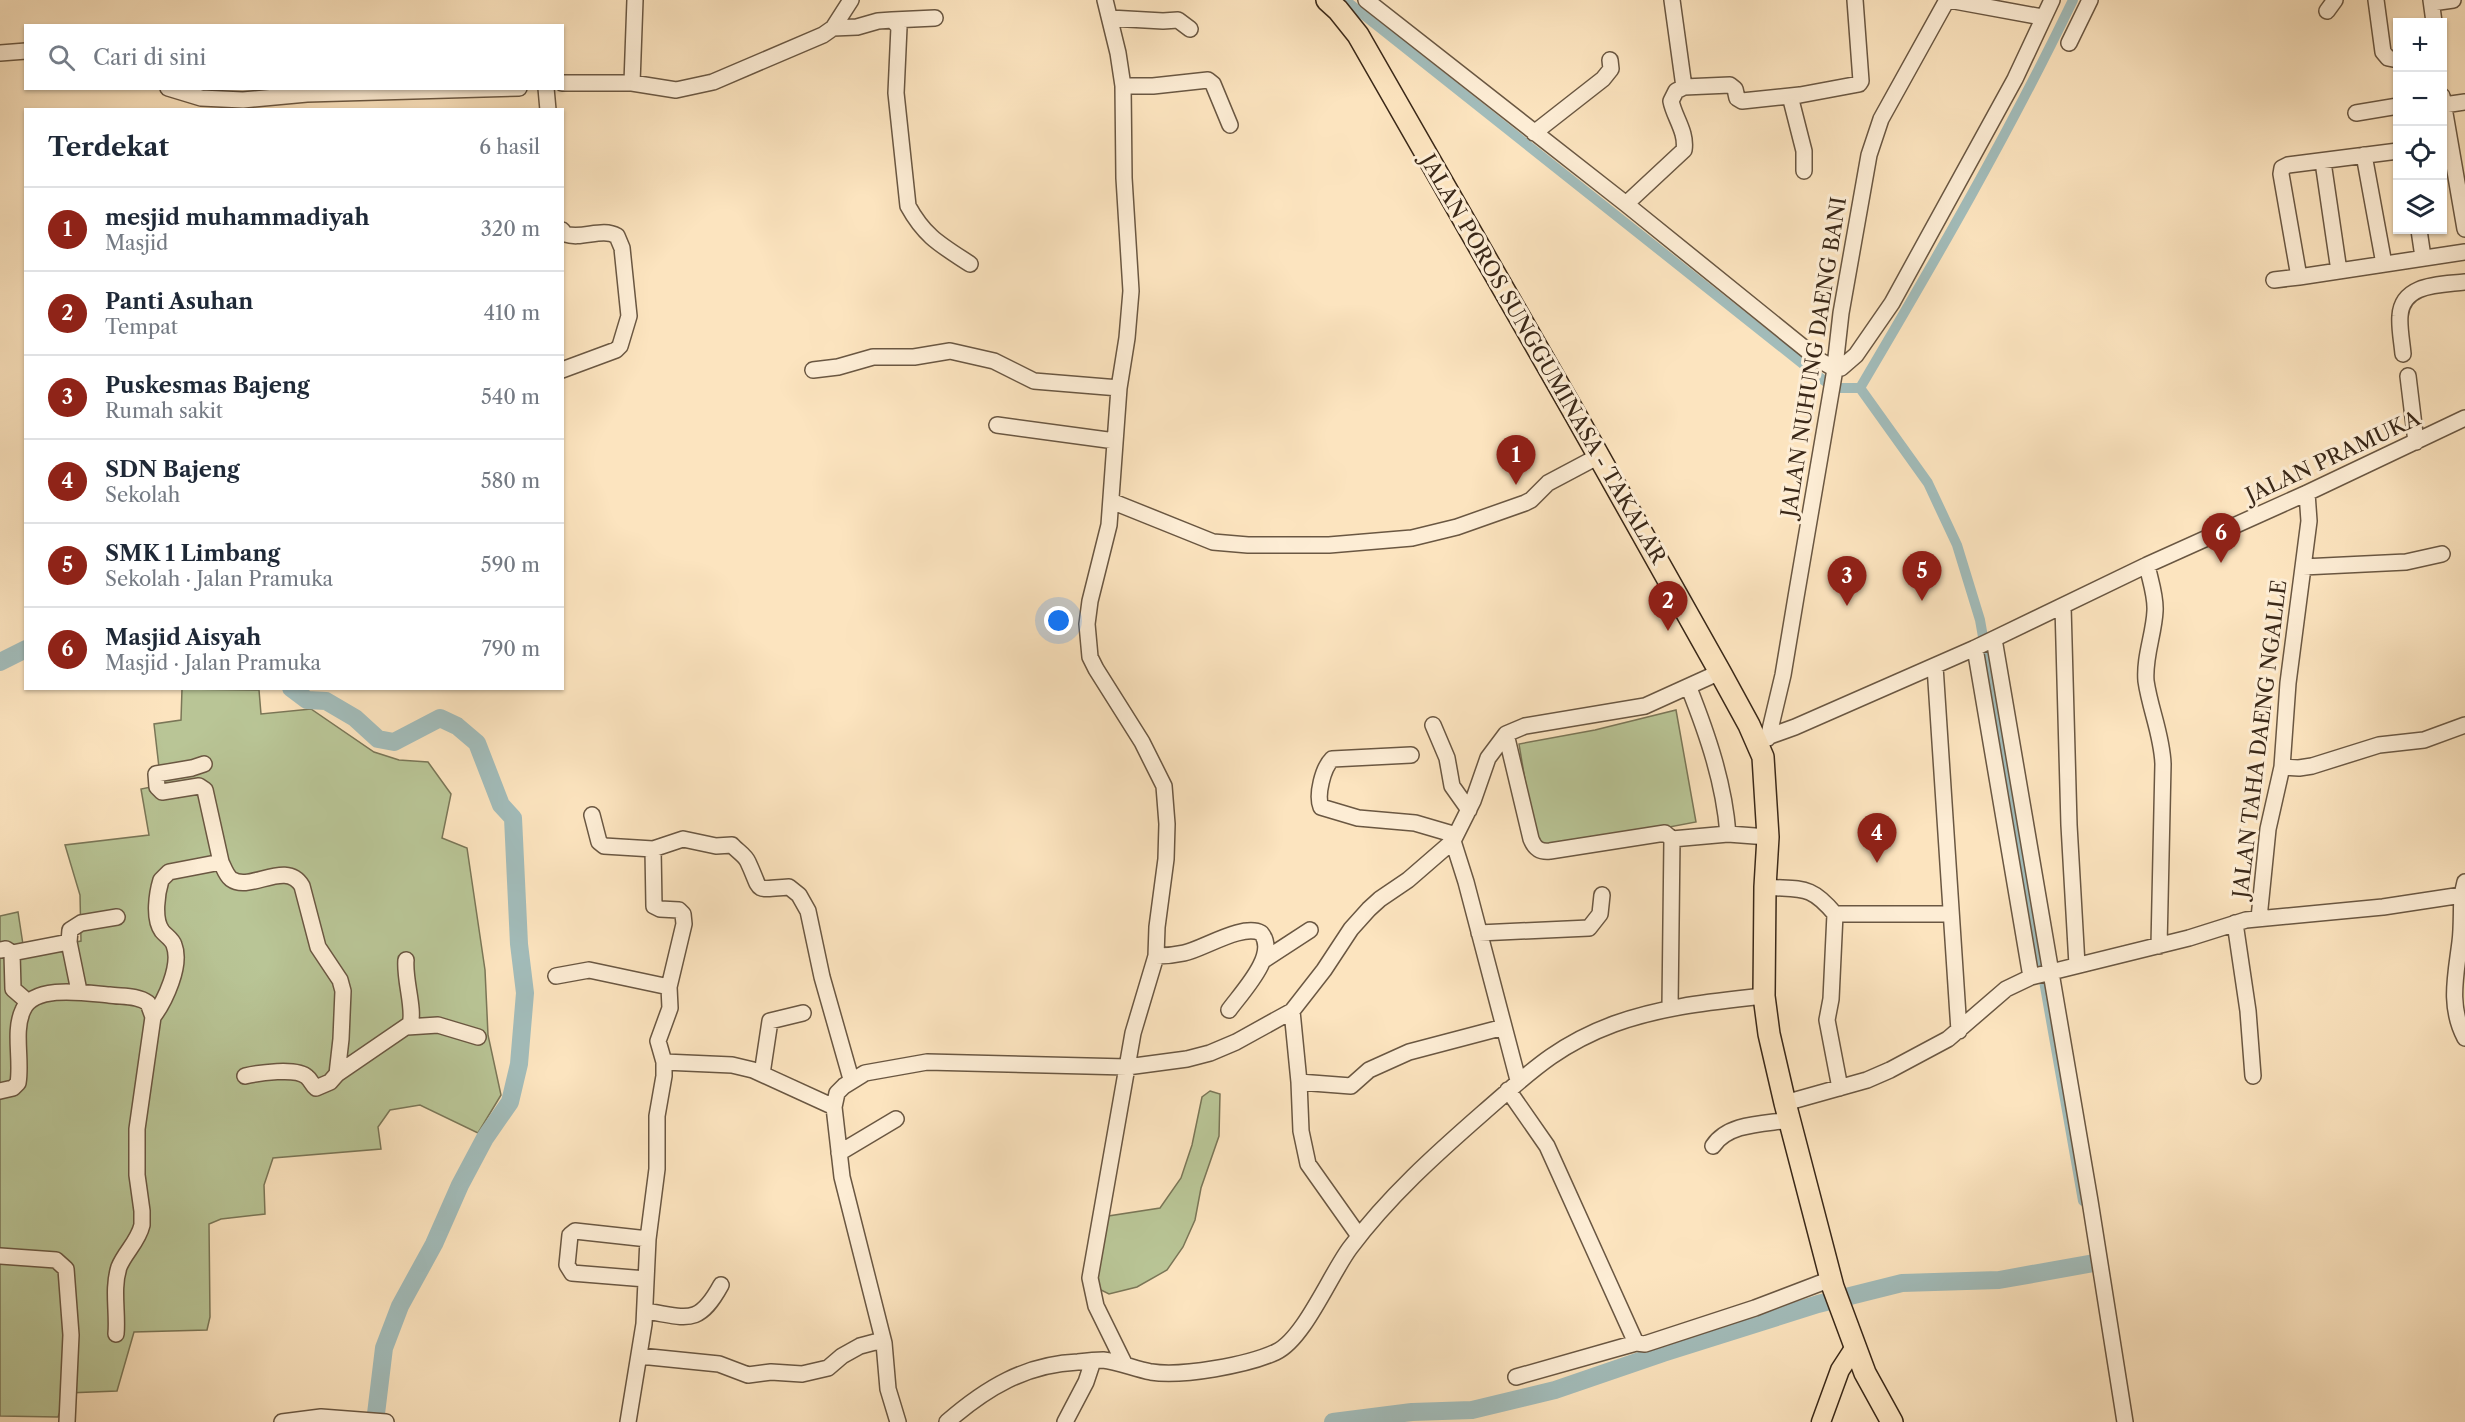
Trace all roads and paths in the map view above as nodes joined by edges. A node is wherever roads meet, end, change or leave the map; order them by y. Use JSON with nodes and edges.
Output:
{"nodes":[{"id":1,"x":635,"y":0,"type":"edge"},
{"id":2,"x":851,"y":0,"type":"edge"},
{"id":3,"x":1105,"y":0,"type":"edge"},
{"id":4,"x":1366,"y":0,"type":"edge"},
{"id":5,"x":1672,"y":0,"type":"edge"},
{"id":6,"x":1855,"y":0,"type":"edge"},
{"id":7,"x":1948,"y":0,"type":"edge"},
{"id":8,"x":2052,"y":0,"type":"edge"},
{"id":9,"x":2090,"y":0,"type":"edge"},
{"id":10,"x":2376,"y":0,"type":"edge"},
{"id":11,"x":2453,"y":0,"type":"edge"},
{"id":12,"x":2431,"y":1,"type":"edge"},
{"id":13,"x":1339,"y":3,"type":"edge"},
{"id":14,"x":2042,"y":17,"type":"junction"},
{"id":15,"x":935,"y":18,"type":"dead end"},
{"id":16,"x":1110,"y":18,"type":"junction"},
{"id":17,"x":2433,"y":18,"type":"edge"},
{"id":18,"x":892,"y":20,"type":"junction"},
{"id":19,"x":833,"y":28,"type":"junction"},
{"id":20,"x":1190,"y":29,"type":"dead end"},
{"id":21,"x":2069,"y":43,"type":"dead end"},
{"id":22,"x":24,"y":51,"type":"edge"},
{"id":23,"x":0,"y":53,"type":"edge"},
{"id":24,"x":2393,"y":59,"type":"edge"},
{"id":25,"x":1610,"y":60,"type":"dead end"},
{"id":26,"x":564,"y":83,"type":"edge"},
{"id":27,"x":632,"y":83,"type":"junction"},
{"id":28,"x":1123,"y":86,"type":"junction"},
{"id":29,"x":1684,"y":87,"type":"junction"},
{"id":30,"x":175,"y":90,"type":"edge"},
{"id":31,"x":448,"y":90,"type":"edge"},
{"id":32,"x":546,"y":90,"type":"edge"},
{"id":33,"x":1790,"y":96,"type":"junction"},
{"id":34,"x":2447,"y":100,"type":"edge"},
{"id":35,"x":2465,"y":102,"type":"edge"},
{"id":36,"x":2393,"y":107,"type":"edge"},
{"id":37,"x":548,"y":108,"type":"edge"},
{"id":38,"x":2356,"y":113,"type":"dead end"},
{"id":39,"x":2447,"y":117,"type":"edge"},
{"id":40,"x":1230,"y":125,"type":"dead end"},
{"id":41,"x":1534,"y":133,"type":"junction"},
{"id":42,"x":2453,"y":144,"type":"edge"},
{"id":43,"x":2393,"y":151,"type":"edge"},
{"id":44,"x":2364,"y":155,"type":"junction"},
{"id":45,"x":2323,"y":162,"type":"junction"},
{"id":46,"x":1804,"y":171,"type":"dead end"},
{"id":47,"x":1626,"y":204,"type":"junction"},
{"id":48,"x":2465,"y":222,"type":"edge"},
{"id":49,"x":564,"y":233,"type":"edge"},
{"id":50,"x":2420,"y":234,"type":"edge"},
{"id":51,"x":2465,"y":252,"type":"edge"},
{"id":52,"x":2423,"y":257,"type":"junction"},
{"id":53,"x":970,"y":264,"type":"dead end"},
{"id":54,"x":2384,"y":264,"type":"junction"},
{"id":55,"x":2340,"y":271,"type":"junction"},
{"id":56,"x":2300,"y":277,"type":"junction"},
{"id":57,"x":2274,"y":280,"type":"dead end"},
{"id":58,"x":2465,"y":282,"type":"edge"},
{"id":59,"x":2403,"y":354,"type":"dead end"},
{"id":60,"x":564,"y":369,"type":"edge"},
{"id":61,"x":813,"y":370,"type":"dead end"},
{"id":62,"x":1834,"y":372,"type":"junction"},
{"id":63,"x":2408,"y":376,"type":"dead end"},
{"id":64,"x":1119,"y":388,"type":"junction"},
{"id":65,"x":2465,"y":418,"type":"edge"},
{"id":66,"x":997,"y":425,"type":"dead end"},
{"id":67,"x":1115,"y":441,"type":"junction"},
{"id":68,"x":2416,"y":442,"type":"junction"},
{"id":69,"x":1597,"y":457,"type":"junction"},
{"id":70,"x":2307,"y":493,"type":"junction"},
{"id":71,"x":1112,"y":501,"type":"junction"},
{"id":72,"x":2442,"y":554,"type":"dead end"},
{"id":73,"x":2146,"y":565,"type":"junction"},
{"id":74,"x":2303,"y":567,"type":"junction"},
{"id":75,"x":2063,"y":606,"type":"junction"},
{"id":76,"x":1984,"y":643,"type":"junction"},
{"id":77,"x":1935,"y":666,"type":"junction"},
{"id":78,"x":1720,"y":672,"type":"junction"},
{"id":79,"x":1689,"y":687,"type":"junction"},
{"id":80,"x":1433,"y":725,"type":"dead end"},
{"id":81,"x":2465,"y":725,"type":"edge"},
{"id":82,"x":1506,"y":735,"type":"junction"},
{"id":83,"x":1762,"y":739,"type":"junction"},
{"id":84,"x":1411,"y":755,"type":"dead end"},
{"id":85,"x":204,"y":764,"type":"dead end"},
{"id":86,"x":2282,"y":767,"type":"junction"},
{"id":87,"x":1469,"y":810,"type":"junction"},
{"id":88,"x":592,"y":815,"type":"dead end"},
{"id":89,"x":1728,"y":834,"type":"junction"},
{"id":90,"x":1768,"y":837,"type":"junction"},
{"id":91,"x":1455,"y":838,"type":"junction"},
{"id":92,"x":1672,"y":839,"type":"junction"},
{"id":93,"x":653,"y":849,"type":"junction"},
{"id":94,"x":221,"y":862,"type":"junction"},
{"id":95,"x":1765,"y":887,"type":"junction"},
{"id":96,"x":2464,"y":888,"type":"edge"},
{"id":97,"x":1602,"y":895,"type":"dead end"},
{"id":98,"x":1835,"y":914,"type":"junction"},
{"id":99,"x":1951,"y":914,"type":"junction"},
{"id":100,"x":117,"y":917,"type":"dead end"},
{"id":101,"x":2259,"y":918,"type":"junction"},
{"id":102,"x":2235,"y":923,"type":"junction"},
{"id":103,"x":1310,"y":930,"type":"dead end"},
{"id":104,"x":1479,"y":933,"type":"junction"},
{"id":105,"x":2463,"y":939,"type":"edge"},
{"id":106,"x":69,"y":942,"type":"junction"},
{"id":107,"x":2159,"y":945,"type":"junction"},
{"id":108,"x":6,"y":952,"type":"edge"},
{"id":109,"x":1156,"y":956,"type":"junction"},
{"id":110,"x":406,"y":960,"type":"dead end"},
{"id":111,"x":1264,"y":960,"type":"junction"},
{"id":112,"x":2077,"y":966,"type":"junction"},
{"id":113,"x":2040,"y":975,"type":"junction"},
{"id":114,"x":556,"y":976,"type":"dead end"},
{"id":115,"x":669,"y":987,"type":"junction"},
{"id":116,"x":79,"y":991,"type":"junction"},
{"id":117,"x":1764,"y":996,"type":"junction"},
{"id":118,"x":28,"y":1002,"type":"junction"},
{"id":119,"x":1670,"y":1007,"type":"junction"},
{"id":120,"x":1229,"y":1010,"type":"dead end"},
{"id":121,"x":1292,"y":1011,"type":"junction"},
{"id":122,"x":803,"y":1013,"type":"dead end"},
{"id":123,"x":153,"y":1017,"type":"junction"},
{"id":124,"x":407,"y":1027,"type":"junction"},
{"id":125,"x":1504,"y":1027,"type":"junction"},
{"id":126,"x":1959,"y":1031,"type":"junction"},
{"id":127,"x":478,"y":1037,"type":"dead end"},
{"id":128,"x":2465,"y":1038,"type":"edge"},
{"id":129,"x":664,"y":1062,"type":"junction"},
{"id":130,"x":1127,"y":1067,"type":"junction"},
{"id":131,"x":337,"y":1074,"type":"junction"},
{"id":132,"x":762,"y":1074,"type":"junction"},
{"id":133,"x":245,"y":1076,"type":"dead end"},
{"id":134,"x":2253,"y":1076,"type":"dead end"},
{"id":135,"x":851,"y":1079,"type":"junction"},
{"id":136,"x":1299,"y":1082,"type":"junction"},
{"id":137,"x":1513,"y":1085,"type":"junction"},
{"id":138,"x":1840,"y":1088,"type":"junction"},
{"id":139,"x":0,"y":1091,"type":"edge"},
{"id":140,"x":834,"y":1107,"type":"junction"},
{"id":141,"x":1787,"y":1112,"type":"junction"},
{"id":142,"x":896,"y":1119,"type":"dead end"},
{"id":143,"x":1713,"y":1146,"type":"dead end"},
{"id":144,"x":839,"y":1153,"type":"junction"},
{"id":145,"x":1359,"y":1236,"type":"junction"},
{"id":146,"x":648,"y":1239,"type":"junction"},
{"id":147,"x":0,"y":1256,"type":"edge"},
{"id":148,"x":646,"y":1279,"type":"junction"},
{"id":149,"x":721,"y":1285,"type":"dead end"},
{"id":150,"x":1834,"y":1289,"type":"junction"},
{"id":151,"x":645,"y":1311,"type":"junction"},
{"id":152,"x":116,"y":1334,"type":"dead end"},
{"id":153,"x":884,"y":1343,"type":"junction"},
{"id":154,"x":1636,"y":1343,"type":"junction"},
{"id":155,"x":1855,"y":1347,"type":"junction"},
{"id":156,"x":640,"y":1356,"type":"junction"},
{"id":157,"x":1093,"y":1361,"type":"junction"},
{"id":158,"x":1125,"y":1365,"type":"junction"},
{"id":159,"x":1516,"y":1377,"type":"dead end"},
{"id":160,"x":67,"y":1422,"type":"edge"},
{"id":161,"x":282,"y":1422,"type":"edge"},
{"id":162,"x":386,"y":1422,"type":"edge"},
{"id":163,"x":628,"y":1422,"type":"edge"},
{"id":164,"x":898,"y":1422,"type":"edge"},
{"id":165,"x":947,"y":1422,"type":"edge"},
{"id":166,"x":1065,"y":1422,"type":"edge"},
{"id":167,"x":1821,"y":1422,"type":"edge"},
{"id":168,"x":1892,"y":1422,"type":"edge"},
{"id":169,"x":2125,"y":1422,"type":"edge"}],
"edges":[{"from":1,"to":27,"type":"street"},
{"from":2,"to":19,"type":"street"},
{"from":3,"to":16,"type":"street"},
{"from":4,"to":41,"type":"street"},
{"from":5,"to":29,"type":"street"},
{"from":6,"to":33,"type":"street"},
{"from":7,"to":14,"type":"street"},
{"from":7,"to":62,"type":"street","name":"JALAN NUHUNG DAENG BANI"},
{"from":8,"to":14,"type":"street"},
{"from":9,"to":21,"type":"street"},
{"from":10,"to":24,"type":"street"},
{"from":11,"to":12,"type":"street"},
{"from":12,"to":17,"type":"street"},
{"from":13,"to":69,"type":"highway","name":"JALAN POROS SUNGGUMINASA - TAKALAR"},
{"from":14,"to":62,"type":"street"},
{"from":15,"to":18,"type":"street"},
{"from":16,"to":20,"type":"street"},
{"from":16,"to":28,"type":"street"},
{"from":18,"to":19,"type":"street"},
{"from":18,"to":53,"type":"street"},
{"from":19,"to":27,"type":"street"},
{"from":22,"to":23,"type":"street"},
{"from":25,"to":41,"type":"street"},
{"from":26,"to":27,"type":"street"},
{"from":28,"to":40,"type":"street"},
{"from":28,"to":64,"type":"street"},
{"from":29,"to":33,"type":"street"},
{"from":29,"to":47,"type":"street"},
{"from":30,"to":31,"type":"street"},
{"from":32,"to":37,"type":"street"},
{"from":33,"to":46,"type":"street"},
{"from":34,"to":35,"type":"street"},
{"from":36,"to":38,"type":"street"},
{"from":39,"to":42,"type":"street"},
{"from":41,"to":47,"type":"street"},
{"from":42,"to":48,"type":"street"},
{"from":43,"to":44,"type":"street"},
{"from":44,"to":45,"type":"street"},
{"from":44,"to":54,"type":"street"},
{"from":45,"to":55,"type":"street"},
{"from":45,"to":56,"type":"street"},
{"from":47,"to":62,"type":"street"},
{"from":49,"to":60,"type":"street"},
{"from":50,"to":52,"type":"street"},
{"from":51,"to":52,"type":"street"},
{"from":52,"to":54,"type":"street"},
{"from":54,"to":55,"type":"street"},
{"from":55,"to":56,"type":"street"},
{"from":56,"to":57,"type":"street"},
{"from":58,"to":59,"type":"street"},
{"from":61,"to":64,"type":"street"},
{"from":62,"to":83,"type":"street","name":"JALAN NUHUNG DAENG BANI"},
{"from":63,"to":68,"type":"street"},
{"from":64,"to":67,"type":"street"},
{"from":65,"to":68,"type":"street","name":"JALAN PRAMUKA"},
{"from":66,"to":67,"type":"street"},
{"from":67,"to":71,"type":"street"},
{"from":68,"to":70,"type":"street","name":"JALAN PRAMUKA"},
{"from":69,"to":71,"type":"street"},
{"from":69,"to":78,"type":"highway","name":"JALAN POROS SUNGGUMINASA - TAKALAR"},
{"from":70,"to":73,"type":"street","name":"JALAN PRAMUKA"},
{"from":70,"to":74,"type":"street","name":"JALAN TAHA DAENG NGALLE"},
{"from":71,"to":109,"type":"street"},
{"from":72,"to":74,"type":"street"},
{"from":73,"to":75,"type":"street","name":"JALAN PRAMUKA"},
{"from":73,"to":107,"type":"street"},
{"from":74,"to":86,"type":"street","name":"JALAN TAHA DAENG NGALLE"},
{"from":75,"to":76,"type":"street","name":"JALAN PRAMUKA"},
{"from":75,"to":112,"type":"street"},
{"from":76,"to":77,"type":"street","name":"JALAN PRAMUKA"},
{"from":76,"to":113,"type":"street"},
{"from":76,"to":113,"type":"street"},
{"from":77,"to":83,"type":"street","name":"JALAN PRAMUKA"},
{"from":77,"to":99,"type":"street"},
{"from":78,"to":79,"type":"street"},
{"from":78,"to":83,"type":"highway","name":"JALAN POROS SUNGGUMINASA - TAKALAR"},
{"from":79,"to":82,"type":"street"},
{"from":79,"to":89,"type":"street"},
{"from":80,"to":87,"type":"street"},
{"from":81,"to":86,"type":"street"},
{"from":82,"to":87,"type":"street"},
{"from":82,"to":92,"type":"street"},
{"from":83,"to":90,"type":"highway","name":"JALAN POROS SUNGGUMINASA - TAKALAR"},
{"from":84,"to":91,"type":"street"},
{"from":85,"to":94,"type":"street"},
{"from":86,"to":101,"type":"street","name":"JALAN TAHA DAENG NGALLE"},
{"from":87,"to":91,"type":"street"},
{"from":88,"to":93,"type":"street"},
{"from":89,"to":90,"type":"street"},
{"from":89,"to":92,"type":"street"},
{"from":90,"to":95,"type":"highway","name":"JALAN POROS SUNGGUMINASA - TAKALAR"},
{"from":91,"to":104,"type":"street"},
{"from":91,"to":121,"type":"street"},
{"from":92,"to":119,"type":"street"},
{"from":93,"to":115,"type":"street"},
{"from":93,"to":135,"type":"street"},
{"from":94,"to":123,"type":"street"},
{"from":94,"to":131,"type":"street"},
{"from":95,"to":98,"type":"street"},
{"from":95,"to":117,"type":"highway","name":"JALAN POROS SUNGGUMINASA - TAKALAR"},
{"from":96,"to":101,"type":"street"},
{"from":96,"to":105,"type":"street"},
{"from":97,"to":104,"type":"street"},
{"from":98,"to":99,"type":"street"},
{"from":98,"to":138,"type":"street"},
{"from":99,"to":126,"type":"street"},
{"from":100,"to":106,"type":"street"},
{"from":101,"to":102,"type":"street"},
{"from":102,"to":107,"type":"street"},
{"from":102,"to":134,"type":"street"},
{"from":103,"to":111,"type":"street"},
{"from":104,"to":125,"type":"street"},
{"from":105,"to":128,"type":"street"},
{"from":106,"to":108,"type":"street"},
{"from":106,"to":116,"type":"street"},
{"from":107,"to":112,"type":"street"},
{"from":108,"to":118,"type":"street"},
{"from":109,"to":111,"type":"street"},
{"from":109,"to":130,"type":"street"},
{"from":110,"to":124,"type":"street"},
{"from":111,"to":120,"type":"street"},
{"from":112,"to":113,"type":"street"},
{"from":113,"to":126,"type":"street"},
{"from":113,"to":169,"type":"street"},
{"from":114,"to":115,"type":"street"},
{"from":115,"to":129,"type":"street"},
{"from":116,"to":118,"type":"street"},
{"from":116,"to":123,"type":"street"},
{"from":117,"to":119,"type":"street"},
{"from":117,"to":141,"type":"highway","name":"JALAN POROS SUNGGUMINASA - TAKALAR"},
{"from":118,"to":139,"type":"street"},
{"from":119,"to":137,"type":"street"},
{"from":121,"to":130,"type":"street"},
{"from":121,"to":136,"type":"street"},
{"from":122,"to":132,"type":"street"},
{"from":123,"to":152,"type":"street"},
{"from":124,"to":127,"type":"street"},
{"from":124,"to":131,"type":"street"},
{"from":125,"to":136,"type":"street"},
{"from":125,"to":137,"type":"street"},
{"from":126,"to":138,"type":"street"},
{"from":129,"to":132,"type":"street"},
{"from":129,"to":146,"type":"street"},
{"from":130,"to":135,"type":"street"},
{"from":130,"to":158,"type":"street"},
{"from":131,"to":133,"type":"street"},
{"from":132,"to":140,"type":"street"},
{"from":135,"to":140,"type":"street"},
{"from":136,"to":145,"type":"street"},
{"from":137,"to":145,"type":"street"},
{"from":137,"to":154,"type":"street"},
{"from":138,"to":141,"type":"street"},
{"from":140,"to":144,"type":"street"},
{"from":141,"to":143,"type":"street"},
{"from":141,"to":150,"type":"highway","name":"JALAN POROS SUNGGUMINASA - TAKALAR"},
{"from":142,"to":144,"type":"street"},
{"from":144,"to":153,"type":"street"},
{"from":145,"to":158,"type":"street"},
{"from":146,"to":148,"type":"street"},
{"from":146,"to":148,"type":"street"},
{"from":147,"to":160,"type":"street"},
{"from":148,"to":151,"type":"street"},
{"from":149,"to":151,"type":"street"},
{"from":150,"to":154,"type":"street"},
{"from":150,"to":155,"type":"highway","name":"JALAN POROS SUNGGUMINASA - TAKALAR"},
{"from":151,"to":156,"type":"street"},
{"from":153,"to":156,"type":"street"},
{"from":153,"to":164,"type":"street"},
{"from":154,"to":159,"type":"street"},
{"from":155,"to":167,"type":"main road"},
{"from":155,"to":168,"type":"highway","name":"JALAN POROS SUNGGUMINASA - TAKALAR"},
{"from":156,"to":163,"type":"street"},
{"from":157,"to":158,"type":"street"},
{"from":157,"to":165,"type":"street"},
{"from":157,"to":166,"type":"street"},
{"from":161,"to":162,"type":"street"}]}
